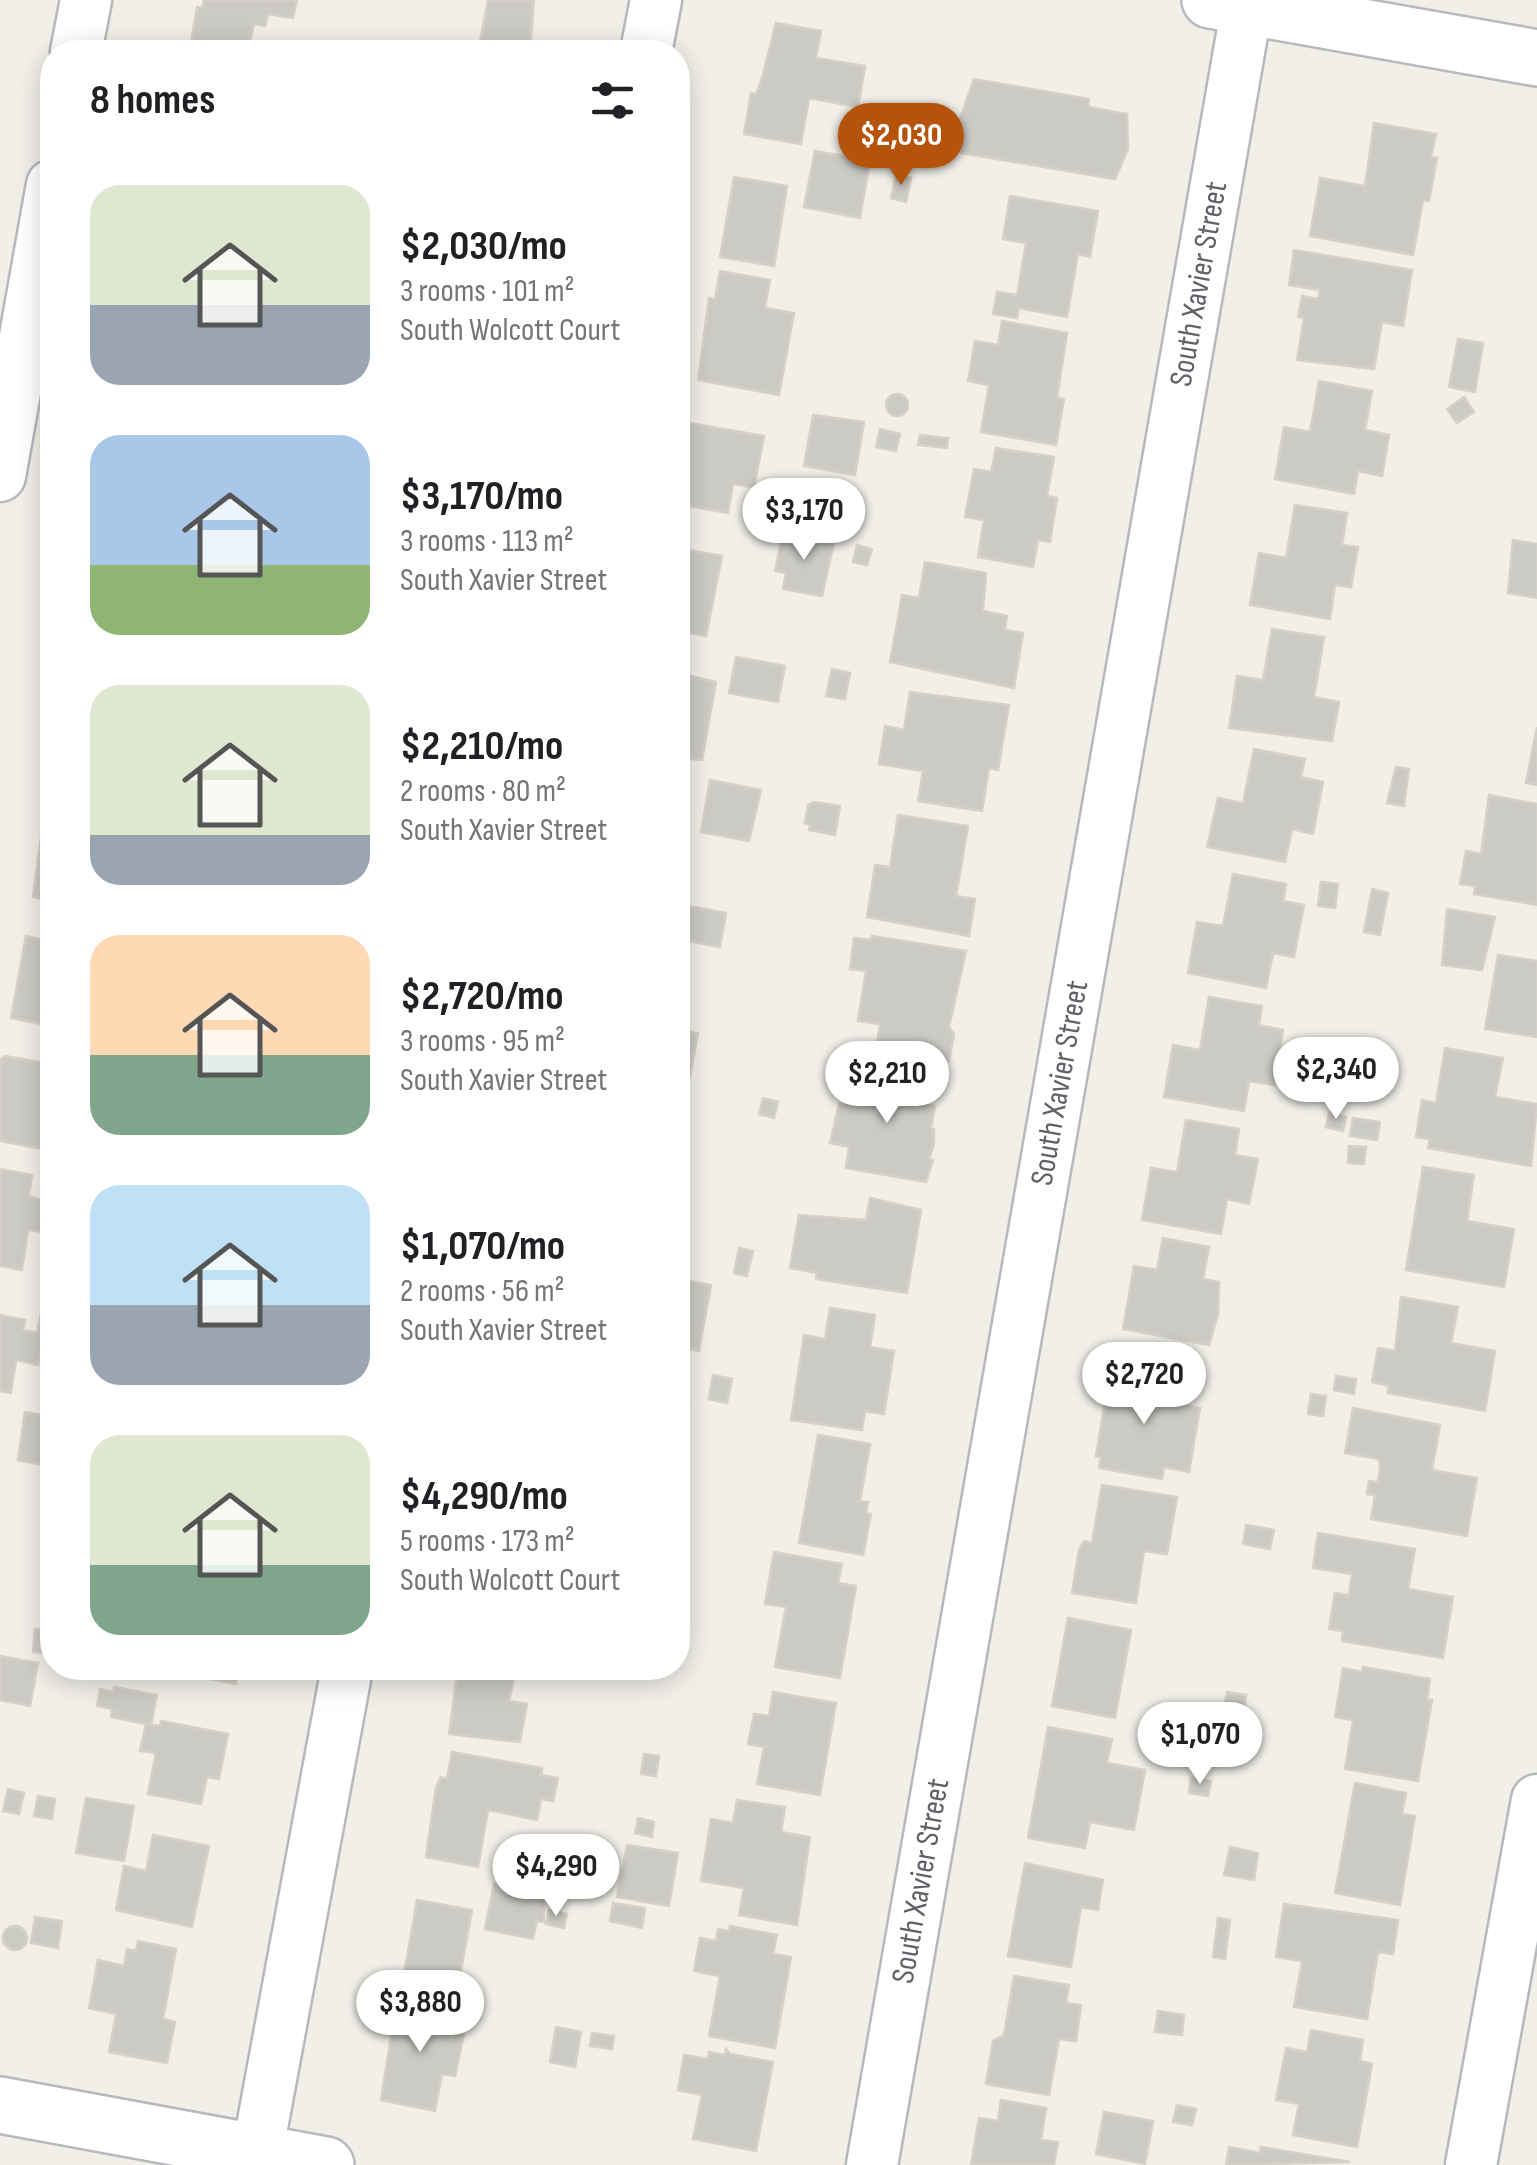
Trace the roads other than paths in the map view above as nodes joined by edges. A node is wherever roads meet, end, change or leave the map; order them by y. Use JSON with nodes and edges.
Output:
{"nodes":[{"id":1,"x":86,"y":0,"type":"edge"},
{"id":2,"x":656,"y":0,"type":"edge"},
{"id":3,"x":1235,"y":2,"type":"edge"},
{"id":4,"x":78,"y":40,"type":"edge"},
{"id":5,"x":648,"y":40,"type":"edge"},
{"id":6,"x":1537,"y":58,"type":"edge"},
{"id":7,"x":40,"y":252,"type":"edge"},
{"id":8,"x":0,"y":476,"type":"edge"},
{"id":9,"x":346,"y":1680,"type":"edge"},
{"id":10,"x":1537,"y":1800,"type":"edge"},
{"id":11,"x":0,"y":2105,"type":"edge"},
{"id":12,"x":256,"y":2159,"type":"edge"},
{"id":13,"x":326,"y":2165,"type":"edge"},
{"id":14,"x":872,"y":2165,"type":"edge"},
{"id":15,"x":1471,"y":2165,"type":"edge"}],
"edges":[{"from":1,"to":4,"type":"street"},
{"from":2,"to":5,"type":"street"},
{"from":3,"to":6,"type":"main road"},
{"from":3,"to":14,"type":"street","name":"South Xavier Street"},
{"from":7,"to":8,"type":"street"},
{"from":9,"to":12,"type":"street"},
{"from":10,"to":15,"type":"street"},
{"from":11,"to":12,"type":"main road"},
{"from":12,"to":13,"type":"main road"}]}
